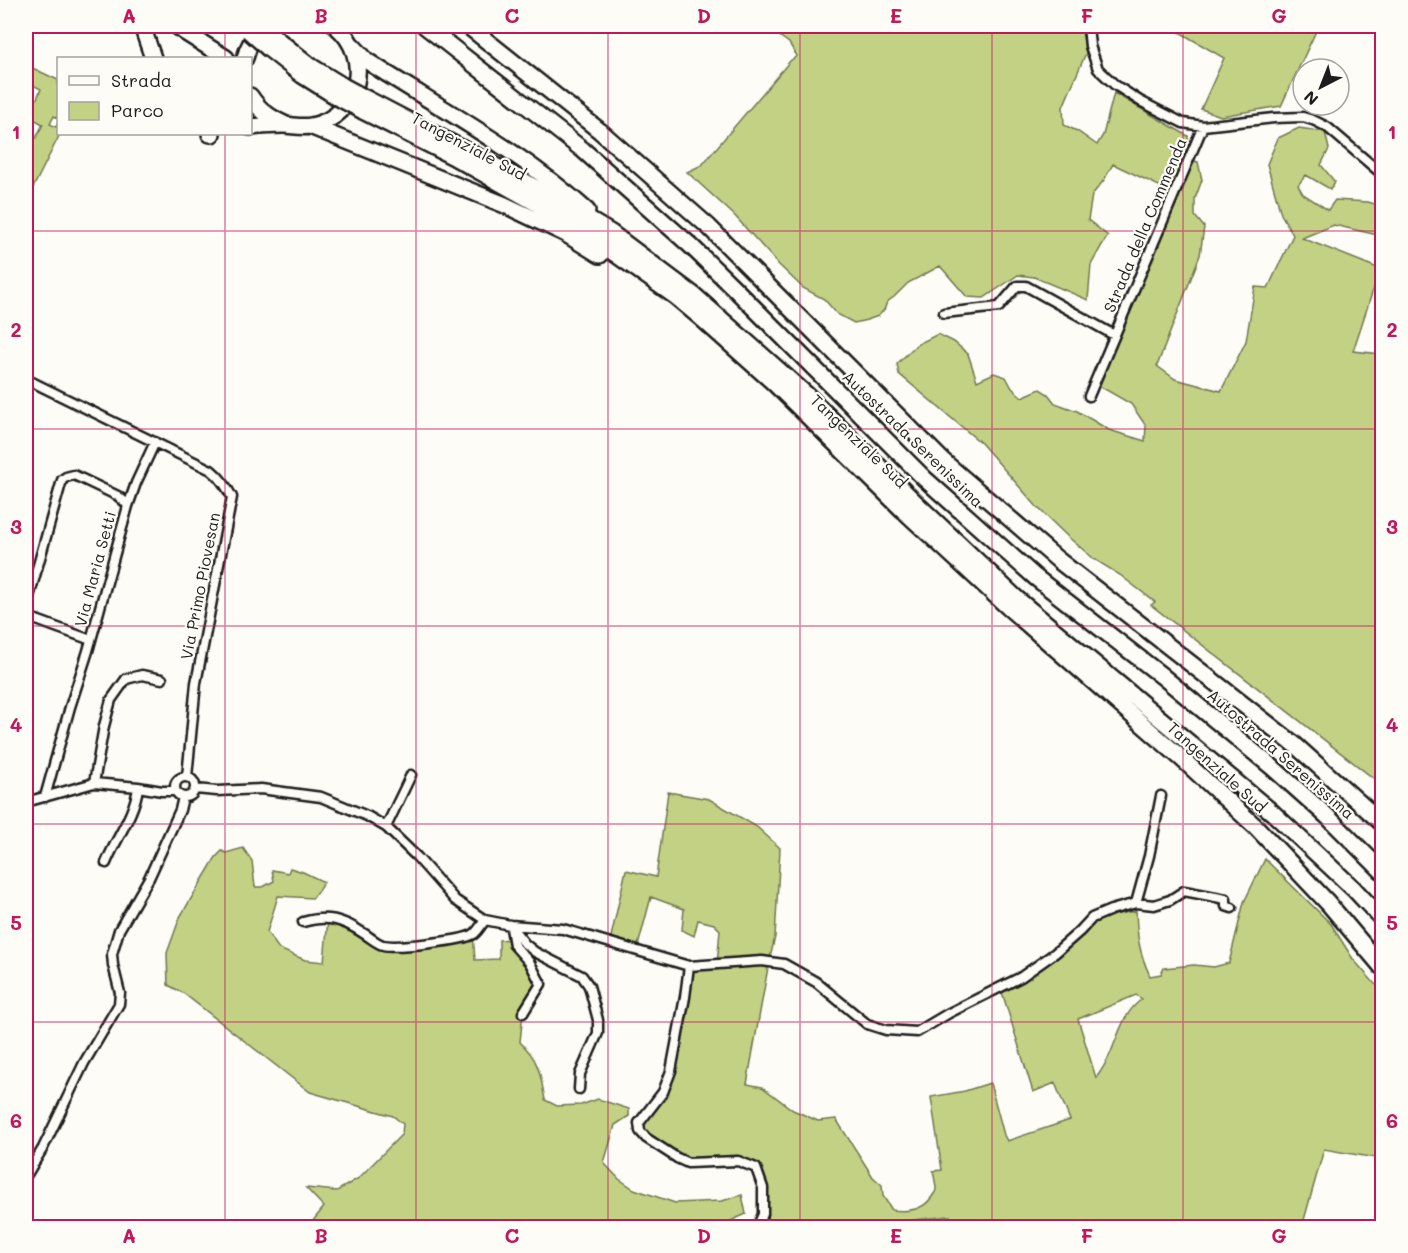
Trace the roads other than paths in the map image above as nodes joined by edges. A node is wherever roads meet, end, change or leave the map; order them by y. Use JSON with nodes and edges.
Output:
{"nodes":[{"id":1,"x":142,"y":26,"type":"edge"},
{"id":2,"x":177,"y":26,"type":"edge"},
{"id":3,"x":336,"y":26,"type":"edge"},
{"id":4,"x":425,"y":26,"type":"edge"},
{"id":5,"x":468,"y":26,"type":"edge"},
{"id":6,"x":1088,"y":26,"type":"edge"},
{"id":7,"x":254,"y":27,"type":"edge"},
{"id":8,"x":352,"y":45,"type":"junction"},
{"id":9,"x":153,"y":57,"type":"edge"},
{"id":10,"x":224,"y":57,"type":"edge"},
{"id":11,"x":245,"y":57,"type":"edge"},
{"id":12,"x":252,"y":99,"type":"edge"},
{"id":13,"x":366,"y":106,"type":"junction"},
{"id":14,"x":286,"y":125,"type":"junction"},
{"id":15,"x":310,"y":126,"type":"junction"},
{"id":16,"x":1203,"y":126,"type":"junction"},
{"id":17,"x":252,"y":127,"type":"edge"},
{"id":18,"x":1383,"y":174,"type":"edge"},
{"id":19,"x":611,"y":233,"type":"junction"},
{"id":20,"x":675,"y":296,"type":"junction"},
{"id":21,"x":944,"y":314,"type":"dead end"},
{"id":22,"x":1114,"y":335,"type":"junction"},
{"id":23,"x":26,"y":379,"type":"edge"},
{"id":24,"x":1089,"y":396,"type":"dead end"},
{"id":25,"x":155,"y":442,"type":"junction"},
{"id":26,"x":136,"y":483,"type":"junction"},
{"id":27,"x":117,"y":496,"type":"junction"},
{"id":28,"x":128,"y":506,"type":"junction"},
{"id":29,"x":26,"y":608,"type":"edge"},
{"id":30,"x":26,"y":614,"type":"edge"},
{"id":31,"x":91,"y":640,"type":"junction"},
{"id":32,"x":162,"y":679,"type":"dead end"},
{"id":33,"x":411,"y":775,"type":"dead end"},
{"id":34,"x":187,"y":777,"type":"junction"},
{"id":35,"x":94,"y":783,"type":"junction"},
{"id":36,"x":138,"y":787,"type":"junction"},
{"id":37,"x":195,"y":789,"type":"junction"},
{"id":38,"x":175,"y":791,"type":"junction"},
{"id":39,"x":45,"y":796,"type":"junction"},
{"id":40,"x":1161,"y":796,"type":"dead end"},
{"id":41,"x":183,"y":797,"type":"junction"},
{"id":42,"x":26,"y":802,"type":"edge"},
{"id":43,"x":1383,"y":823,"type":"edge"},
{"id":44,"x":386,"y":826,"type":"junction"},
{"id":45,"x":106,"y":863,"type":"dead end"},
{"id":46,"x":1383,"y":871,"type":"edge"},
{"id":47,"x":1136,"y":903,"type":"junction"},
{"id":48,"x":1232,"y":908,"type":"dead end"},
{"id":49,"x":1383,"y":919,"type":"edge"},
{"id":50,"x":485,"y":920,"type":"junction"},
{"id":51,"x":303,"y":922,"type":"dead end"},
{"id":52,"x":510,"y":925,"type":"junction"},
{"id":53,"x":689,"y":966,"type":"junction"},
{"id":54,"x":1383,"y":967,"type":"edge"},
{"id":55,"x":523,"y":1013,"type":"dead end"},
{"id":56,"x":579,"y":1089,"type":"dead end"},
{"id":57,"x":26,"y":1176,"type":"edge"},
{"id":58,"x":757,"y":1227,"type":"edge"}],
"edges":[{"from":1,"to":9,"type":"highway"},
{"from":2,"to":10,"type":"highway"},
{"from":3,"to":8,"type":"highway"},
{"from":4,"to":46,"type":"highway","name":"Autostrada Serenissima"},
{"from":5,"to":43,"type":"highway","name":"Autostrada Serenissima"},
{"from":6,"to":16,"type":"street","name":"Strada della Commenda"},
{"from":7,"to":11,"type":"highway"},
{"from":7,"to":13,"type":"highway","name":"Tangenziale Sud","bridge":true},
{"from":8,"to":15,"type":"highway"},
{"from":8,"to":19,"type":"highway"},
{"from":12,"to":14,"type":"highway"},
{"from":13,"to":19,"type":"highway","name":"Tangenziale Sud"},
{"from":13,"to":20,"type":"highway","name":"Tangenziale Sud"},
{"from":14,"to":15,"type":"highway"},
{"from":14,"to":17,"type":"highway"},
{"from":15,"to":20,"type":"highway"},
{"from":16,"to":18,"type":"street","name":"Strada della Commenda"},
{"from":16,"to":22,"type":"street","name":"Strada della Commenda"},
{"from":19,"to":49,"type":"highway","name":"Tangenziale Sud"},
{"from":20,"to":54,"type":"highway","name":"Tangenziale Sud"},
{"from":21,"to":22,"type":"street","name":"Strada della Commenda"},
{"from":22,"to":24,"type":"street","name":"Strada della Commenda"},
{"from":23,"to":25,"type":"street","name":"Via Primo Piovesan"},
{"from":25,"to":26,"type":"street","name":"Via Maria Setti"},
{"from":25,"to":34,"type":"street","name":"Via Primo Piovesan"},
{"from":26,"to":27,"type":"street","name":"Via Maria Setti"},
{"from":26,"to":28,"type":"street","name":"Via Maria Setti"},
{"from":27,"to":28,"type":"street","name":"Via Maria Setti"},
{"from":27,"to":29,"type":"street","name":"Via Maria Setti"},
{"from":28,"to":31,"type":"street","name":"Via Maria Setti"},
{"from":30,"to":31,"type":"street","name":"Via Maria Setti"},
{"from":31,"to":39,"type":"street","name":"Via Maria Setti"},
{"from":32,"to":35,"type":"street"},
{"from":33,"to":44,"type":"street"},
{"from":34,"to":37,"type":"street"},
{"from":34,"to":38,"type":"street"},
{"from":35,"to":36,"type":"street"},
{"from":35,"to":39,"type":"street"},
{"from":36,"to":38,"type":"street"},
{"from":36,"to":45,"type":"street"},
{"from":37,"to":41,"type":"street"},
{"from":37,"to":44,"type":"street"},
{"from":38,"to":41,"type":"street"},
{"from":39,"to":42,"type":"street"},
{"from":40,"to":47,"type":"street"},
{"from":41,"to":57,"type":"street"},
{"from":44,"to":50,"type":"street"},
{"from":47,"to":48,"type":"street"},
{"from":47,"to":53,"type":"street"},
{"from":50,"to":51,"type":"street"},
{"from":50,"to":52,"type":"street"},
{"from":52,"to":53,"type":"street"},
{"from":52,"to":55,"type":"street"},
{"from":52,"to":56,"type":"street"},
{"from":53,"to":58,"type":"street"}]}
